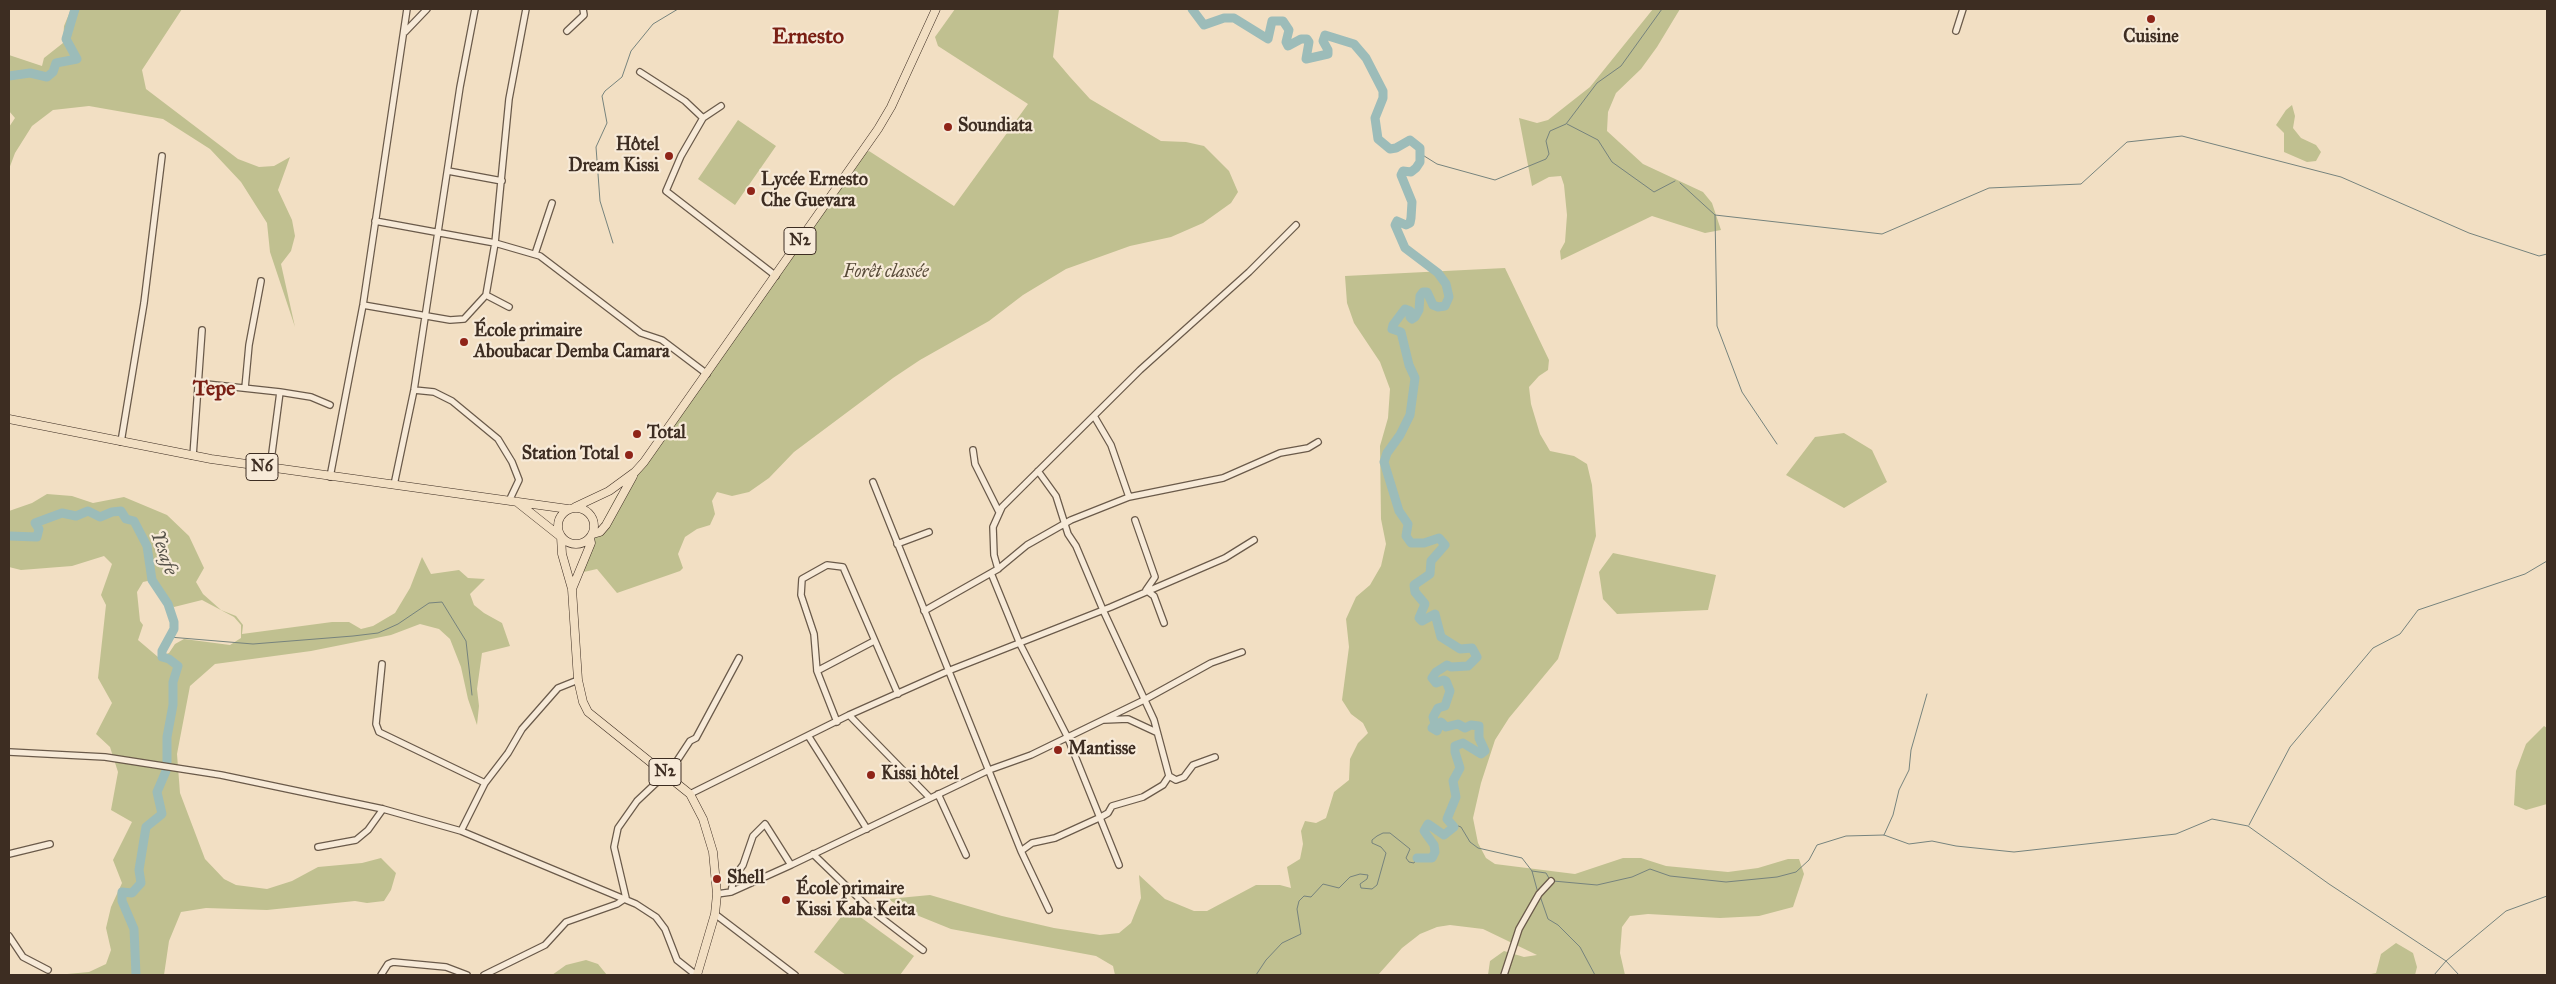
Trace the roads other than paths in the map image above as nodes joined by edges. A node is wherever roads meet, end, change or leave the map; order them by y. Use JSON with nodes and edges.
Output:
{"nodes":[{"id":1,"x":407,"y":9,"type":"edge"},
{"id":2,"x":427,"y":9,"type":"edge"},
{"id":3,"x":475,"y":9,"type":"edge"},
{"id":4,"x":526,"y":9,"type":"edge"},
{"id":5,"x":583,"y":9,"type":"edge"},
{"id":6,"x":936,"y":9,"type":"edge"},
{"id":7,"x":1962,"y":9,"type":"edge"},
{"id":8,"x":567,"y":31,"type":"dead end"},
{"id":9,"x":1956,"y":31,"type":"dead end"},
{"id":10,"x":403,"y":34,"type":"junction"},
{"id":11,"x":640,"y":72,"type":"dead end"},
{"id":12,"x":721,"y":106,"type":"dead end"},
{"id":13,"x":703,"y":118,"type":"junction"},
{"id":14,"x":162,"y":156,"type":"dead end"},
{"id":15,"x":448,"y":171,"type":"junction"},
{"id":16,"x":502,"y":181,"type":"junction"},
{"id":17,"x":552,"y":203,"type":"dead end"},
{"id":18,"x":375,"y":221,"type":"junction"},
{"id":19,"x":1296,"y":225,"type":"dead end"},
{"id":20,"x":438,"y":233,"type":"junction"},
{"id":21,"x":495,"y":243,"type":"junction"},
{"id":22,"x":535,"y":254,"type":"junction"},
{"id":23,"x":776,"y":276,"type":"junction"},
{"id":24,"x":261,"y":281,"type":"dead end"},
{"id":25,"x":486,"y":295,"type":"junction"},
{"id":26,"x":363,"y":304,"type":"junction"},
{"id":27,"x":509,"y":307,"type":"dead end"},
{"id":28,"x":425,"y":314,"type":"junction"},
{"id":29,"x":202,"y":330,"type":"dead end"},
{"id":30,"x":707,"y":374,"type":"junction"},
{"id":31,"x":197,"y":383,"type":"junction"},
{"id":32,"x":245,"y":388,"type":"junction"},
{"id":33,"x":414,"y":390,"type":"junction"},
{"id":34,"x":280,"y":392,"type":"junction"},
{"id":35,"x":330,"y":405,"type":"dead end"},
{"id":36,"x":1094,"y":416,"type":"junction"},
{"id":37,"x":9,"y":419,"type":"edge"},
{"id":38,"x":121,"y":442,"type":"junction"},
{"id":39,"x":1318,"y":442,"type":"dead end"},
{"id":40,"x":973,"y":450,"type":"dead end"},
{"id":41,"x":193,"y":456,"type":"junction"},
{"id":42,"x":270,"y":468,"type":"junction"},
{"id":43,"x":1038,"y":471,"type":"junction"},
{"id":44,"x":635,"y":472,"type":"junction"},
{"id":45,"x":330,"y":477,"type":"junction"},
{"id":46,"x":874,"y":482,"type":"dead end"},
{"id":47,"x":394,"y":485,"type":"junction"},
{"id":48,"x":1129,"y":497,"type":"junction"},
{"id":49,"x":513,"y":501,"type":"junction"},
{"id":50,"x":571,"y":508,"type":"junction"},
{"id":51,"x":999,"y":512,"type":"junction"},
{"id":52,"x":1135,"y":520,"type":"dead end"},
{"id":53,"x":1064,"y":524,"type":"junction"},
{"id":54,"x":929,"y":532,"type":"dead end"},
{"id":55,"x":591,"y":536,"type":"junction"},
{"id":56,"x":561,"y":537,"type":"junction"},
{"id":57,"x":1254,"y":540,"type":"dead end"},
{"id":58,"x":897,"y":544,"type":"junction"},
{"id":59,"x":998,"y":569,"type":"junction"},
{"id":60,"x":990,"y":572,"type":"junction"},
{"id":61,"x":572,"y":589,"type":"junction"},
{"id":62,"x":1146,"y":590,"type":"junction"},
{"id":63,"x":1103,"y":610,"type":"junction"},
{"id":64,"x":924,"y":611,"type":"junction"},
{"id":65,"x":1164,"y":622,"type":"dead end"},
{"id":66,"x":874,"y":641,"type":"junction"},
{"id":67,"x":1020,"y":644,"type":"junction"},
{"id":68,"x":1242,"y":652,"type":"dead end"},
{"id":69,"x":739,"y":658,"type":"dead end"},
{"id":70,"x":382,"y":664,"type":"dead end"},
{"id":71,"x":817,"y":671,"type":"junction"},
{"id":72,"x":948,"y":672,"type":"junction"},
{"id":73,"x":578,"y":680,"type":"junction"},
{"id":74,"x":898,"y":694,"type":"junction"},
{"id":75,"x":1144,"y":700,"type":"junction"},
{"id":76,"x":849,"y":715,"type":"junction"},
{"id":77,"x":1100,"y":720,"type":"junction"},
{"id":78,"x":837,"y":722,"type":"junction"},
{"id":79,"x":1156,"y":732,"type":"junction"},
{"id":80,"x":1067,"y":736,"type":"junction"},
{"id":81,"x":809,"y":737,"type":"junction"},
{"id":82,"x":9,"y":752,"type":"edge"},
{"id":83,"x":1215,"y":757,"type":"dead end"},
{"id":84,"x":990,"y":770,"type":"junction"},
{"id":85,"x":668,"y":775,"type":"junction"},
{"id":86,"x":1169,"y":776,"type":"junction"},
{"id":87,"x":485,"y":783,"type":"junction"},
{"id":88,"x":690,"y":794,"type":"junction"},
{"id":89,"x":938,"y":794,"type":"junction"},
{"id":90,"x":930,"y":798,"type":"junction"},
{"id":91,"x":383,"y":809,"type":"junction"},
{"id":92,"x":1101,"y":817,"type":"junction"},
{"id":93,"x":867,"y":829,"type":"junction"},
{"id":94,"x":462,"y":831,"type":"junction"},
{"id":95,"x":50,"y":844,"type":"dead end"},
{"id":96,"x":318,"y":847,"type":"dead end"},
{"id":97,"x":1021,"y":851,"type":"junction"},
{"id":98,"x":9,"y":854,"type":"edge"},
{"id":99,"x":813,"y":854,"type":"junction"},
{"id":100,"x":966,"y":855,"type":"dead end"},
{"id":101,"x":791,"y":865,"type":"junction"},
{"id":102,"x":1119,"y":866,"type":"dead end"},
{"id":103,"x":1551,"y":881,"type":"dead end"},
{"id":104,"x":731,"y":892,"type":"junction"},
{"id":105,"x":717,"y":894,"type":"junction"},
{"id":106,"x":626,"y":898,"type":"junction"},
{"id":107,"x":1049,"y":910,"type":"dead end"},
{"id":108,"x":715,"y":914,"type":"junction"},
{"id":109,"x":9,"y":936,"type":"edge"},
{"id":110,"x":923,"y":950,"type":"dead end"},
{"id":111,"x":48,"y":970,"type":"dead end"},
{"id":112,"x":381,"y":975,"type":"edge"},
{"id":113,"x":467,"y":975,"type":"edge"},
{"id":114,"x":484,"y":975,"type":"edge"},
{"id":115,"x":697,"y":975,"type":"edge"},
{"id":116,"x":795,"y":975,"type":"edge"},
{"id":117,"x":1504,"y":975,"type":"edge"}],
"edges":[{"from":1,"to":10,"type":"street"},
{"from":2,"to":10,"type":"street"},
{"from":3,"to":15,"type":"street"},
{"from":4,"to":16,"type":"street"},
{"from":5,"to":8,"type":"street"},
{"from":6,"to":23,"type":"highway","number":"N2"},
{"from":7,"to":9,"type":"street"},
{"from":10,"to":18,"type":"street"},
{"from":11,"to":13,"type":"street"},
{"from":12,"to":13,"type":"street"},
{"from":13,"to":23,"type":"street"},
{"from":14,"to":38,"type":"street"},
{"from":15,"to":16,"type":"street"},
{"from":15,"to":20,"type":"street"},
{"from":16,"to":21,"type":"street"},
{"from":17,"to":22,"type":"street"},
{"from":18,"to":20,"type":"street"},
{"from":18,"to":26,"type":"street"},
{"from":19,"to":36,"type":"street"},
{"from":20,"to":21,"type":"street"},
{"from":20,"to":28,"type":"street"},
{"from":21,"to":22,"type":"street"},
{"from":21,"to":25,"type":"street"},
{"from":22,"to":30,"type":"street"},
{"from":23,"to":30,"type":"highway","number":"N2"},
{"from":24,"to":32,"type":"street"},
{"from":25,"to":27,"type":"street"},
{"from":25,"to":28,"type":"street"},
{"from":26,"to":28,"type":"street"},
{"from":26,"to":45,"type":"street"},
{"from":28,"to":33,"type":"street"},
{"from":29,"to":31,"type":"street"},
{"from":30,"to":44,"type":"highway","number":"N2"},
{"from":31,"to":32,"type":"street"},
{"from":31,"to":41,"type":"street"},
{"from":32,"to":34,"type":"street"},
{"from":33,"to":47,"type":"street"},
{"from":33,"to":49,"type":"street"},
{"from":34,"to":35,"type":"street"},
{"from":34,"to":42,"type":"street"},
{"from":36,"to":43,"type":"street"},
{"from":36,"to":48,"type":"street"},
{"from":37,"to":38,"type":"highway","number":"N6"},
{"from":38,"to":41,"type":"highway","number":"N6"},
{"from":39,"to":48,"type":"street"},
{"from":40,"to":51,"type":"street"},
{"from":41,"to":42,"type":"highway","number":"N6"},
{"from":42,"to":45,"type":"highway","number":"N6"},
{"from":43,"to":51,"type":"street"},
{"from":43,"to":53,"type":"street"},
{"from":44,"to":50,"type":"highway","number":"N2"},
{"from":44,"to":55,"type":"highway","number":"N2"},
{"from":45,"to":47,"type":"highway","number":"N6"},
{"from":46,"to":58,"type":"street"},
{"from":47,"to":49,"type":"highway","number":"N6"},
{"from":48,"to":53,"type":"street"},
{"from":49,"to":50,"type":"highway","number":"N6"},
{"from":49,"to":56,"type":"highway"},
{"from":50,"to":55,"type":"highway"},
{"from":50,"to":56,"type":"highway"},
{"from":51,"to":59,"type":"street"},
{"from":52,"to":62,"type":"street"},
{"from":53,"to":59,"type":"street"},
{"from":53,"to":63,"type":"street"},
{"from":54,"to":58,"type":"street"},
{"from":55,"to":56,"type":"highway"},
{"from":55,"to":61,"type":"highway","number":"N2"},
{"from":56,"to":61,"type":"highway","number":"N2"},
{"from":57,"to":62,"type":"street"},
{"from":58,"to":64,"type":"street"},
{"from":59,"to":60,"type":"street"},
{"from":60,"to":64,"type":"street"},
{"from":60,"to":67,"type":"street"},
{"from":61,"to":73,"type":"highway","number":"N2"},
{"from":62,"to":63,"type":"street"},
{"from":62,"to":65,"type":"street"},
{"from":63,"to":67,"type":"street"},
{"from":63,"to":75,"type":"street"},
{"from":64,"to":72,"type":"street"},
{"from":66,"to":71,"type":"street"},
{"from":66,"to":71,"type":"street"},
{"from":66,"to":74,"type":"street"},
{"from":67,"to":72,"type":"street"},
{"from":67,"to":80,"type":"street"},
{"from":68,"to":75,"type":"street"},
{"from":69,"to":85,"type":"street"},
{"from":70,"to":87,"type":"street"},
{"from":71,"to":78,"type":"street"},
{"from":72,"to":74,"type":"street"},
{"from":72,"to":84,"type":"street"},
{"from":73,"to":85,"type":"highway","number":"N2"},
{"from":73,"to":87,"type":"street"},
{"from":74,"to":76,"type":"street"},
{"from":75,"to":77,"type":"street"},
{"from":75,"to":79,"type":"street"},
{"from":76,"to":78,"type":"street"},
{"from":76,"to":90,"type":"street"},
{"from":77,"to":79,"type":"street"},
{"from":77,"to":80,"type":"street"},
{"from":78,"to":81,"type":"street"},
{"from":79,"to":86,"type":"street"},
{"from":80,"to":84,"type":"street"},
{"from":80,"to":92,"type":"street"},
{"from":81,"to":88,"type":"street"},
{"from":81,"to":93,"type":"street"},
{"from":82,"to":91,"type":"street"},
{"from":83,"to":86,"type":"street"},
{"from":84,"to":89,"type":"street"},
{"from":84,"to":97,"type":"street"},
{"from":85,"to":88,"type":"highway","number":"N2"},
{"from":85,"to":106,"type":"street"},
{"from":86,"to":92,"type":"street"},
{"from":87,"to":94,"type":"street"},
{"from":88,"to":105,"type":"highway","number":"N2"},
{"from":89,"to":90,"type":"street"},
{"from":89,"to":100,"type":"street"},
{"from":90,"to":93,"type":"street"},
{"from":91,"to":94,"type":"street"},
{"from":91,"to":96,"type":"street"},
{"from":92,"to":97,"type":"street"},
{"from":92,"to":102,"type":"street"},
{"from":93,"to":99,"type":"street"},
{"from":94,"to":106,"type":"street"},
{"from":95,"to":98,"type":"street"},
{"from":97,"to":107,"type":"street"},
{"from":99,"to":101,"type":"street"},
{"from":99,"to":110,"type":"street"},
{"from":101,"to":104,"type":"street"},
{"from":101,"to":104,"type":"street"},
{"from":103,"to":117,"type":"street"},
{"from":104,"to":105,"type":"street"},
{"from":105,"to":108,"type":"highway","number":"N2"},
{"from":106,"to":114,"type":"street"},
{"from":106,"to":115,"type":"street"},
{"from":108,"to":115,"type":"highway","number":"N2"},
{"from":108,"to":116,"type":"street"},
{"from":109,"to":111,"type":"street"},
{"from":112,"to":113,"type":"street"}]}
